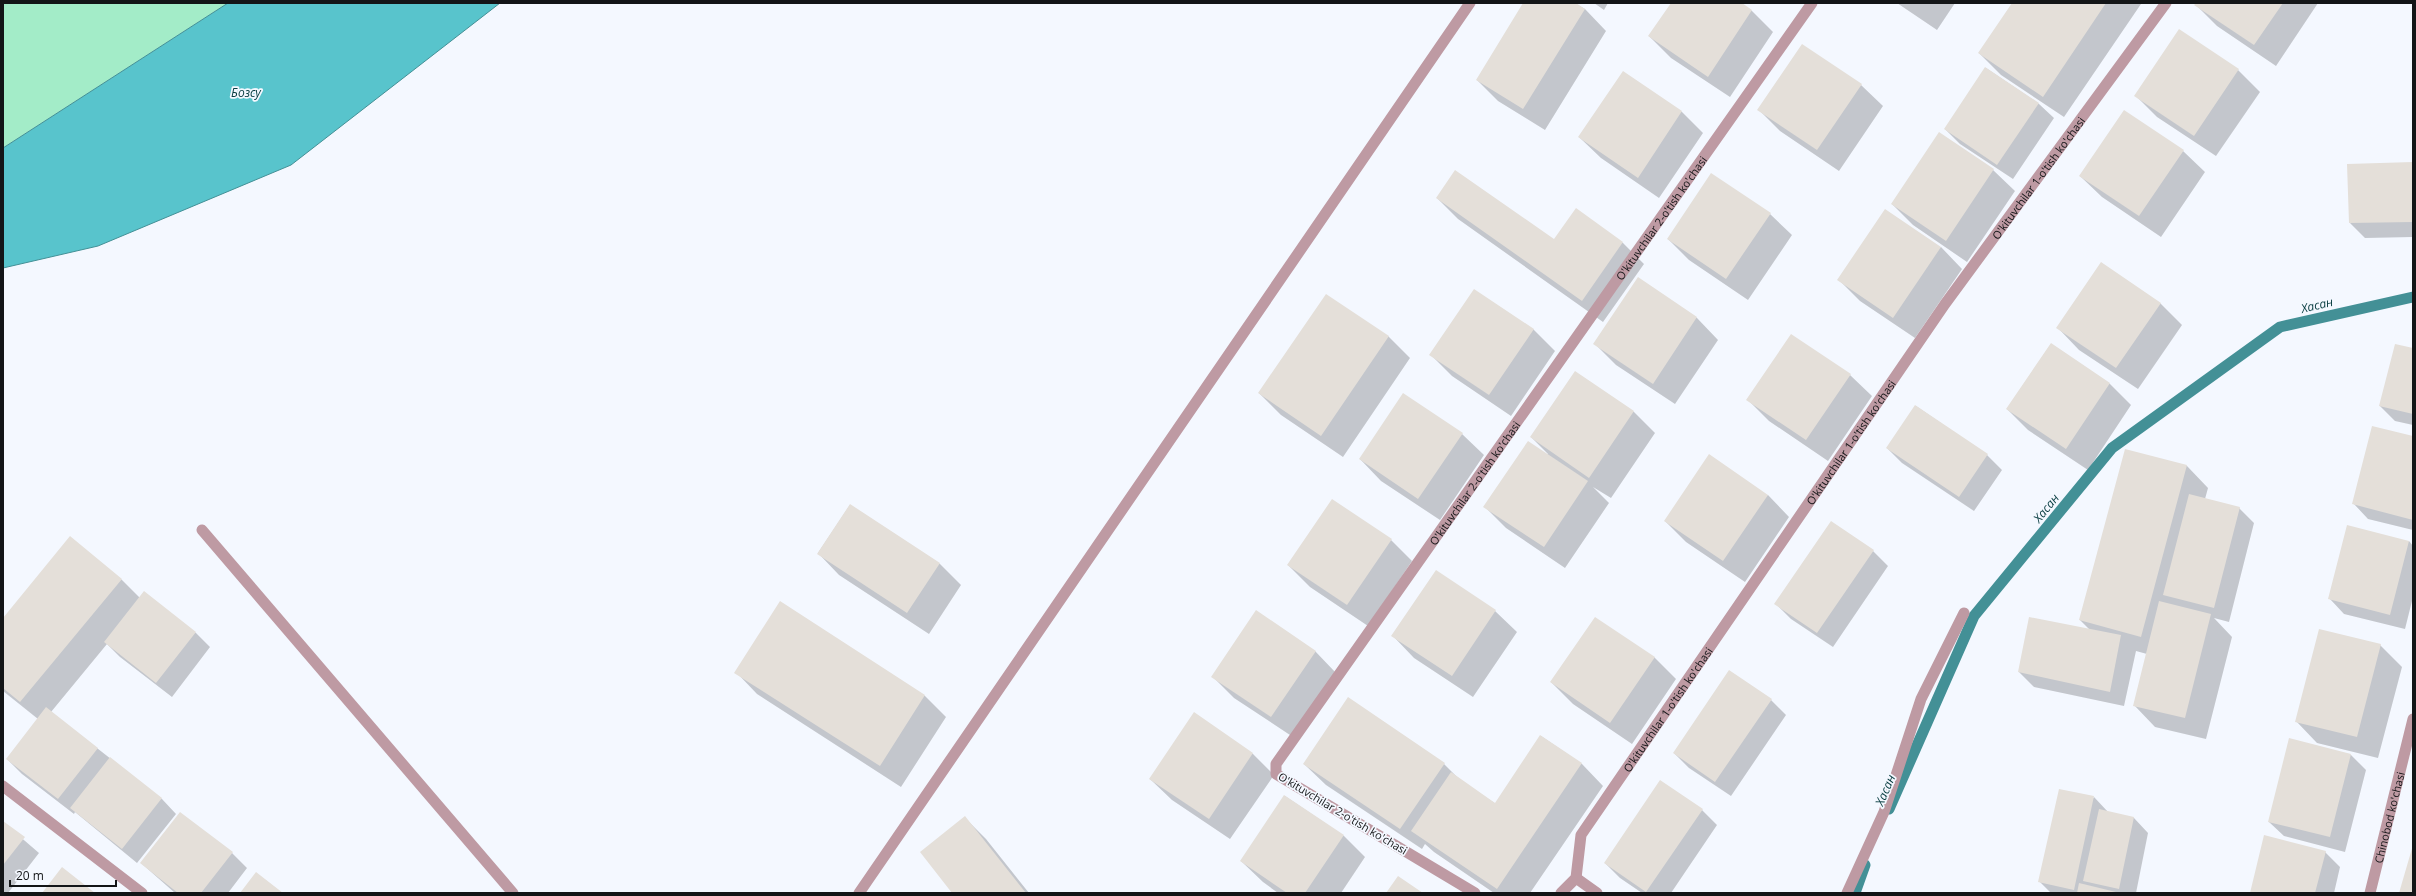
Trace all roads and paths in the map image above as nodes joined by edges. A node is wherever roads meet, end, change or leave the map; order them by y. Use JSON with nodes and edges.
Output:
{"nodes":[{"id":1,"x":1470,"y":3,"type":"edge"},
{"id":2,"x":1812,"y":3,"type":"edge"},
{"id":3,"x":2166,"y":3,"type":"edge"},
{"id":4,"x":202,"y":530,"type":"dead end"},
{"id":5,"x":1964,"y":613,"type":"dead end"},
{"id":6,"x":2413,"y":719,"type":"edge"},
{"id":7,"x":3,"y":786,"type":"edge"},
{"id":8,"x":1576,"y":878,"type":"junction"},
{"id":9,"x":142,"y":893,"type":"edge"},
{"id":10,"x":513,"y":893,"type":"edge"},
{"id":11,"x":859,"y":893,"type":"edge"},
{"id":12,"x":1475,"y":893,"type":"edge"},
{"id":13,"x":1561,"y":893,"type":"edge"},
{"id":14,"x":1597,"y":893,"type":"edge"},
{"id":15,"x":1847,"y":893,"type":"edge"},
{"id":16,"x":2370,"y":893,"type":"edge"}],
"edges":[{"from":1,"to":11,"type":"street"},
{"from":2,"to":12,"type":"street","name":"O'kituvchilar 2-o'tish ko'chasi"},
{"from":3,"to":8,"type":"street","name":"O'kituvchilar 1-o'tish ko'chasi"},
{"from":4,"to":10,"type":"street"},
{"from":5,"to":15,"type":"street"},
{"from":6,"to":16,"type":"street","name":"Chinobod ko'chasi"},
{"from":7,"to":9,"type":"street"},
{"from":8,"to":13,"type":"street"},
{"from":8,"to":14,"type":"street"}]}
